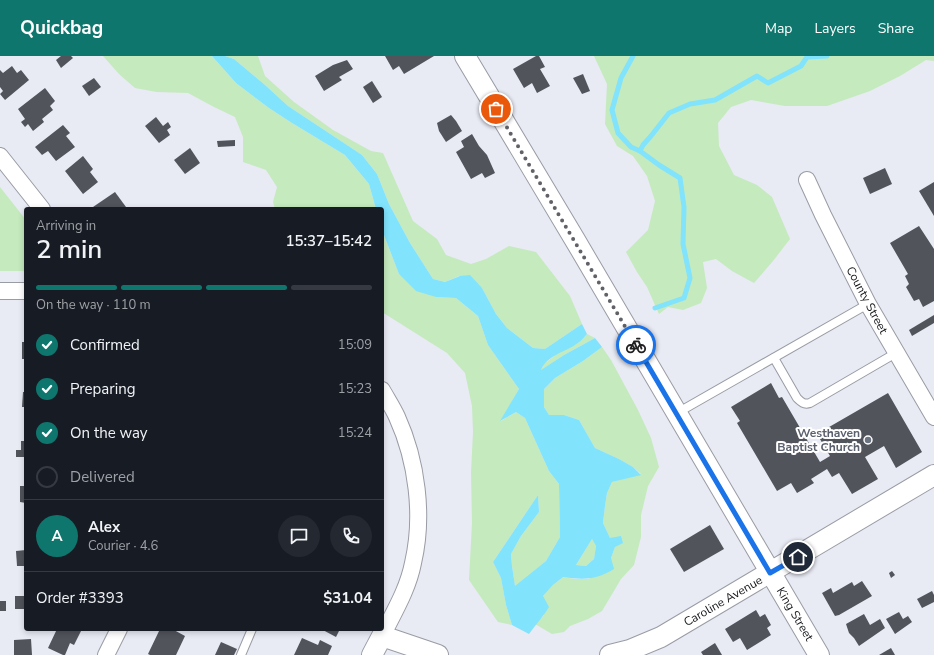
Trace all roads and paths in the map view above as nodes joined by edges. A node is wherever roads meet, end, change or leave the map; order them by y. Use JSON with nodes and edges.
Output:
{"nodes":[{"id":1,"x":465,"y":56,"type":"edge"},
{"id":2,"x":0,"y":156,"type":"edge"},
{"id":3,"x":807,"y":180,"type":"dead end"},
{"id":4,"x":40,"y":207,"type":"edge"},
{"id":5,"x":0,"y":291,"type":"edge"},
{"id":6,"x":24,"y":291,"type":"edge"},
{"id":7,"x":868,"y":304,"type":"junction"},
{"id":8,"x":896,"y":353,"type":"junction"},
{"id":9,"x":774,"y":358,"type":"junction"},
{"id":10,"x":384,"y":393,"type":"edge"},
{"id":11,"x":677,"y":414,"type":"junction"},
{"id":12,"x":934,"y":417,"type":"edge"},
{"id":13,"x":934,"y":475,"type":"edge"},
{"id":14,"x":770,"y":573,"type":"junction"},
{"id":15,"x":118,"y":631,"type":"edge"},
{"id":16,"x":251,"y":631,"type":"edge"},
{"id":17,"x":382,"y":636,"type":"junction"},
{"id":18,"x":106,"y":655,"type":"edge"},
{"id":19,"x":241,"y":655,"type":"edge"},
{"id":20,"x":372,"y":655,"type":"edge"},
{"id":21,"x":438,"y":655,"type":"edge"},
{"id":22,"x":610,"y":655,"type":"edge"},
{"id":23,"x":819,"y":655,"type":"edge"}],
"edges":[{"from":1,"to":11,"type":"street","name":"King Street"},
{"from":2,"to":4,"type":"street"},
{"from":3,"to":7,"type":"street","name":"County Street"},
{"from":5,"to":6,"type":"street"},
{"from":7,"to":8,"type":"street","name":"County Street"},
{"from":7,"to":9,"type":"lane"},
{"from":8,"to":9,"type":"lane"},
{"from":8,"to":12,"type":"street","name":"County Street"},
{"from":9,"to":11,"type":"lane"},
{"from":10,"to":17,"type":"street"},
{"from":11,"to":14,"type":"street","name":"King Street"},
{"from":13,"to":14,"type":"street","name":"Caroline Avenue"},
{"from":14,"to":22,"type":"street","name":"Caroline Avenue"},
{"from":14,"to":23,"type":"street","name":"King Street"},
{"from":15,"to":18,"type":"street"},
{"from":16,"to":19,"type":"lane"},
{"from":17,"to":20,"type":"street"},
{"from":17,"to":21,"type":"street"}]}
